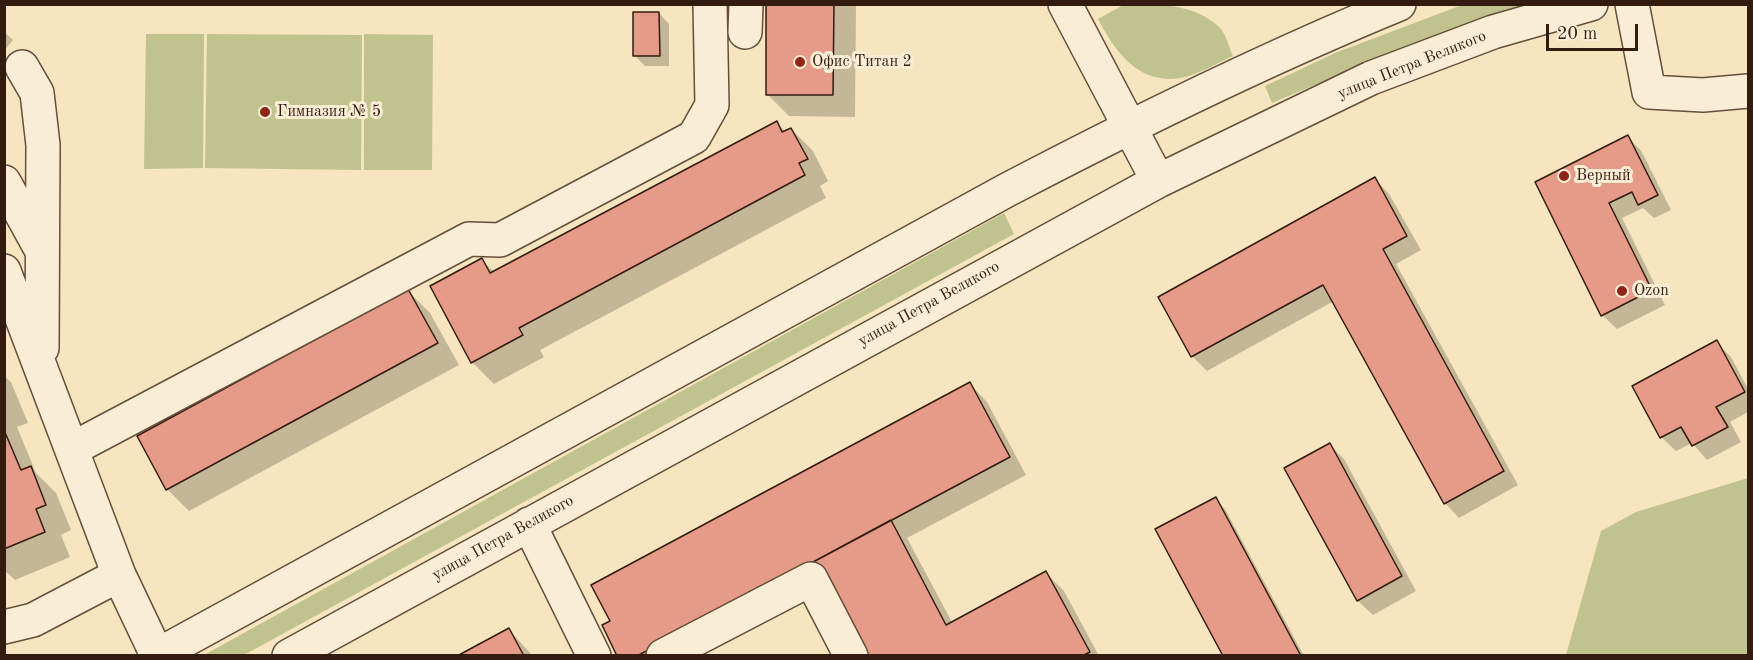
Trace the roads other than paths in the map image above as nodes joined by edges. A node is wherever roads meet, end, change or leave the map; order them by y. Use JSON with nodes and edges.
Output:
{"nodes":[{"id":1,"x":710,"y":4,"type":"edge"},
{"id":2,"x":1065,"y":4,"type":"edge"},
{"id":3,"x":1399,"y":4,"type":"edge"},
{"id":4,"x":1592,"y":4,"type":"edge"},
{"id":5,"x":1632,"y":4,"type":"edge"},
{"id":6,"x":22,"y":67,"type":"dead end"},
{"id":7,"x":1749,"y":91,"type":"edge"},
{"id":8,"x":1129,"y":127,"type":"junction"},
{"id":9,"x":1158,"y":181,"type":"junction"},
{"id":10,"x":4,"y":182,"type":"edge"},
{"id":11,"x":42,"y":250,"type":"junction"},
{"id":12,"x":4,"y":271,"type":"edge"},
{"id":13,"x":42,"y":371,"type":"junction"},
{"id":14,"x":72,"y":449,"type":"junction"},
{"id":15,"x":529,"y":524,"type":"junction"},
{"id":16,"x":119,"y":575,"type":"junction"},
{"id":17,"x":4,"y":627,"type":"edge"},
{"id":18,"x":156,"y":655,"type":"edge"},
{"id":19,"x":289,"y":656,"type":"edge"},
{"id":20,"x":594,"y":656,"type":"edge"},
{"id":21,"x":663,"y":656,"type":"edge"},
{"id":22,"x":850,"y":656,"type":"edge"}],
"edges":[{"from":1,"to":14,"type":"street"},
{"from":2,"to":8,"type":"street"},
{"from":3,"to":8,"type":"street"},
{"from":4,"to":9,"type":"street","name":"улица Петра Великого"},
{"from":5,"to":7,"type":"street"},
{"from":6,"to":11,"type":"street"},
{"from":8,"to":9,"type":"street"},
{"from":8,"to":18,"type":"street"},
{"from":9,"to":15,"type":"street","name":"улица Петра Великого"},
{"from":10,"to":11,"type":"street"},
{"from":11,"to":13,"type":"street"},
{"from":12,"to":13,"type":"street"},
{"from":13,"to":14,"type":"street"},
{"from":14,"to":16,"type":"street"},
{"from":15,"to":19,"type":"street","name":"улица Петра Великого"},
{"from":15,"to":20,"type":"street"},
{"from":16,"to":17,"type":"street"},
{"from":16,"to":18,"type":"street"},
{"from":21,"to":22,"type":"street"}]}
